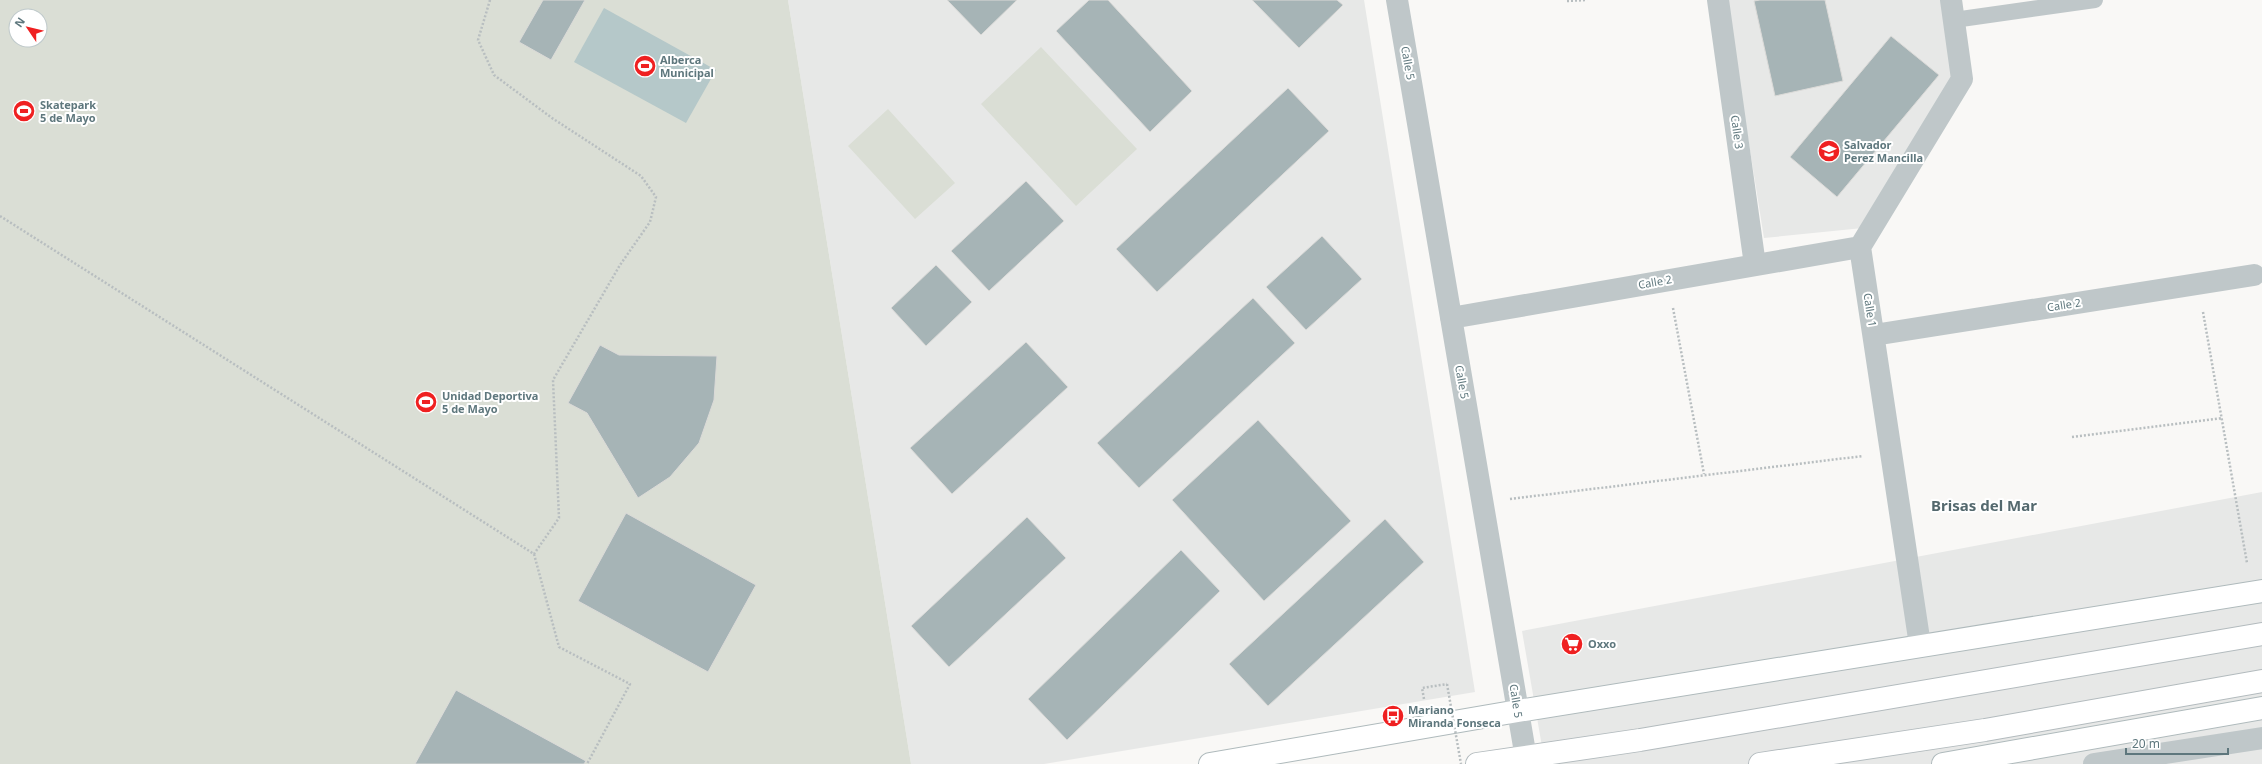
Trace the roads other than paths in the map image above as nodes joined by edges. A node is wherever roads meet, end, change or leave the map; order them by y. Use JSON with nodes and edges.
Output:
{"nodes":[{"id":1,"x":1397,"y":0,"type":"edge"},
{"id":2,"x":1718,"y":0,"type":"edge"},
{"id":3,"x":2095,"y":0,"type":"edge"},
{"id":4,"x":1953,"y":10,"type":"edge"},
{"id":5,"x":1860,"y":247,"type":"junction"},
{"id":6,"x":1755,"y":265,"type":"junction"},
{"id":7,"x":2254,"y":275,"type":"dead end"},
{"id":8,"x":1451,"y":318,"type":"junction"},
{"id":9,"x":1874,"y":335,"type":"junction"},
{"id":10,"x":2257,"y":592,"type":"edge"},
{"id":11,"x":2262,"y":634,"type":"edge"},
{"id":12,"x":1920,"y":645,"type":"junction"},
{"id":13,"x":2262,"y":681,"type":"edge"},
{"id":14,"x":2262,"y":708,"type":"edge"},
{"id":15,"x":1518,"y":711,"type":"junction"},
{"id":16,"x":1985,"y":730,"type":"junction"},
{"id":17,"x":2262,"y":738,"type":"edge"},
{"id":18,"x":1526,"y":760,"type":"edge"},
{"id":19,"x":1210,"y":764,"type":"edge"},
{"id":20,"x":1477,"y":764,"type":"edge"},
{"id":21,"x":1760,"y":764,"type":"edge"},
{"id":22,"x":1853,"y":764,"type":"edge"},
{"id":23,"x":1943,"y":764,"type":"edge"},
{"id":24,"x":2094,"y":764,"type":"edge"}],
"edges":[{"from":1,"to":8,"type":"street","name":"Calle 5"},
{"from":2,"to":6,"type":"street","name":"Calle 3"},
{"from":3,"to":4,"type":"lane"},
{"from":4,"to":5,"type":"street"},
{"from":5,"to":6,"type":"street","name":"Calle 2"},
{"from":5,"to":9,"type":"street","name":"Calle 1"},
{"from":6,"to":8,"type":"street","name":"Calle 2"},
{"from":7,"to":9,"type":"street","name":"Calle 2"},
{"from":8,"to":15,"type":"street","name":"Calle 5"},
{"from":9,"to":12,"type":"street","name":"Calle 1"},
{"from":10,"to":12,"type":"main road"},
{"from":11,"to":18,"type":"main road"},
{"from":12,"to":15,"type":"main road"},
{"from":13,"to":16,"type":"main road"},
{"from":14,"to":23,"type":"main road"},
{"from":15,"to":18,"type":"street","name":"Calle 5"},
{"from":15,"to":19,"type":"main road"},
{"from":16,"to":21,"type":"main road"},
{"from":16,"to":22,"type":"main road"},
{"from":17,"to":24,"type":"street"},
{"from":18,"to":20,"type":"main road"}]}
